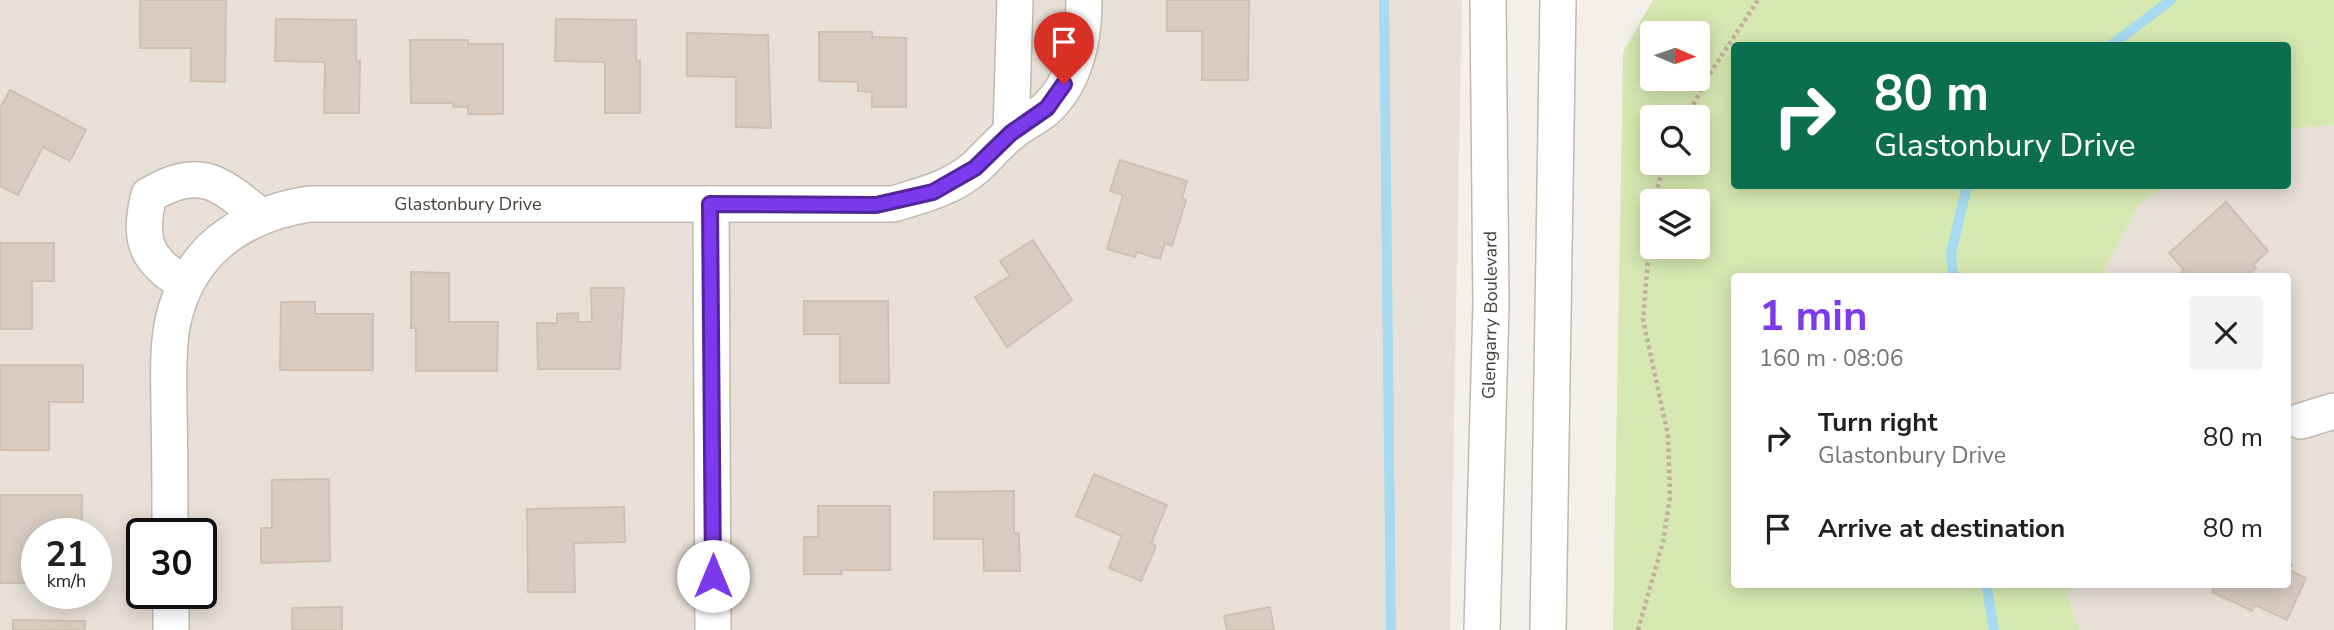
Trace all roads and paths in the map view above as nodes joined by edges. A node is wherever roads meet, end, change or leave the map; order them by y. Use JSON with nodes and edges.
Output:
{"nodes":[{"id":1,"x":1015,"y":0,"type":"edge"},
{"id":2,"x":1084,"y":0,"type":"edge"},
{"id":3,"x":1488,"y":0,"type":"edge"},
{"id":4,"x":1558,"y":0,"type":"edge"},
{"id":5,"x":1758,"y":0,"type":"edge"},
{"id":6,"x":1693,"y":105,"type":"edge"},
{"id":7,"x":1011,"y":133,"type":"junction"},
{"id":8,"x":710,"y":204,"type":"junction"},
{"id":9,"x":259,"y":215,"type":"junction"},
{"id":10,"x":1648,"y":259,"type":"edge"},
{"id":11,"x":185,"y":285,"type":"junction"},
{"id":12,"x":2334,"y":411,"type":"edge"},
{"id":13,"x":2301,"y":421,"type":"dead end"},
{"id":14,"x":170,"y":518,"type":"edge"},
{"id":15,"x":171,"y":609,"type":"edge"},
{"id":16,"x":171,"y":630,"type":"edge"},
{"id":17,"x":713,"y":630,"type":"edge"},
{"id":18,"x":1482,"y":630,"type":"edge"},
{"id":19,"x":1548,"y":630,"type":"edge"},
{"id":20,"x":1638,"y":630,"type":"edge"}],
"edges":[{"from":1,"to":7,"type":"street"},
{"from":2,"to":7,"type":"street","name":"Glastonbury Drive"},
{"from":3,"to":18,"type":"street","name":"Glengarry Boulevard"},
{"from":4,"to":19,"type":"street"},
{"from":5,"to":6,"type":"path"},
{"from":7,"to":8,"type":"street","name":"Glastonbury Drive"},
{"from":8,"to":9,"type":"street","name":"Glastonbury Drive"},
{"from":8,"to":17,"type":"street"},
{"from":9,"to":11,"type":"street","name":"Glastonbury Drive"},
{"from":9,"to":11,"type":"street"},
{"from":10,"to":20,"type":"path"},
{"from":11,"to":14,"type":"street","name":"Glastonbury Drive"},
{"from":12,"to":13,"type":"street"},
{"from":15,"to":16,"type":"street"}]}
